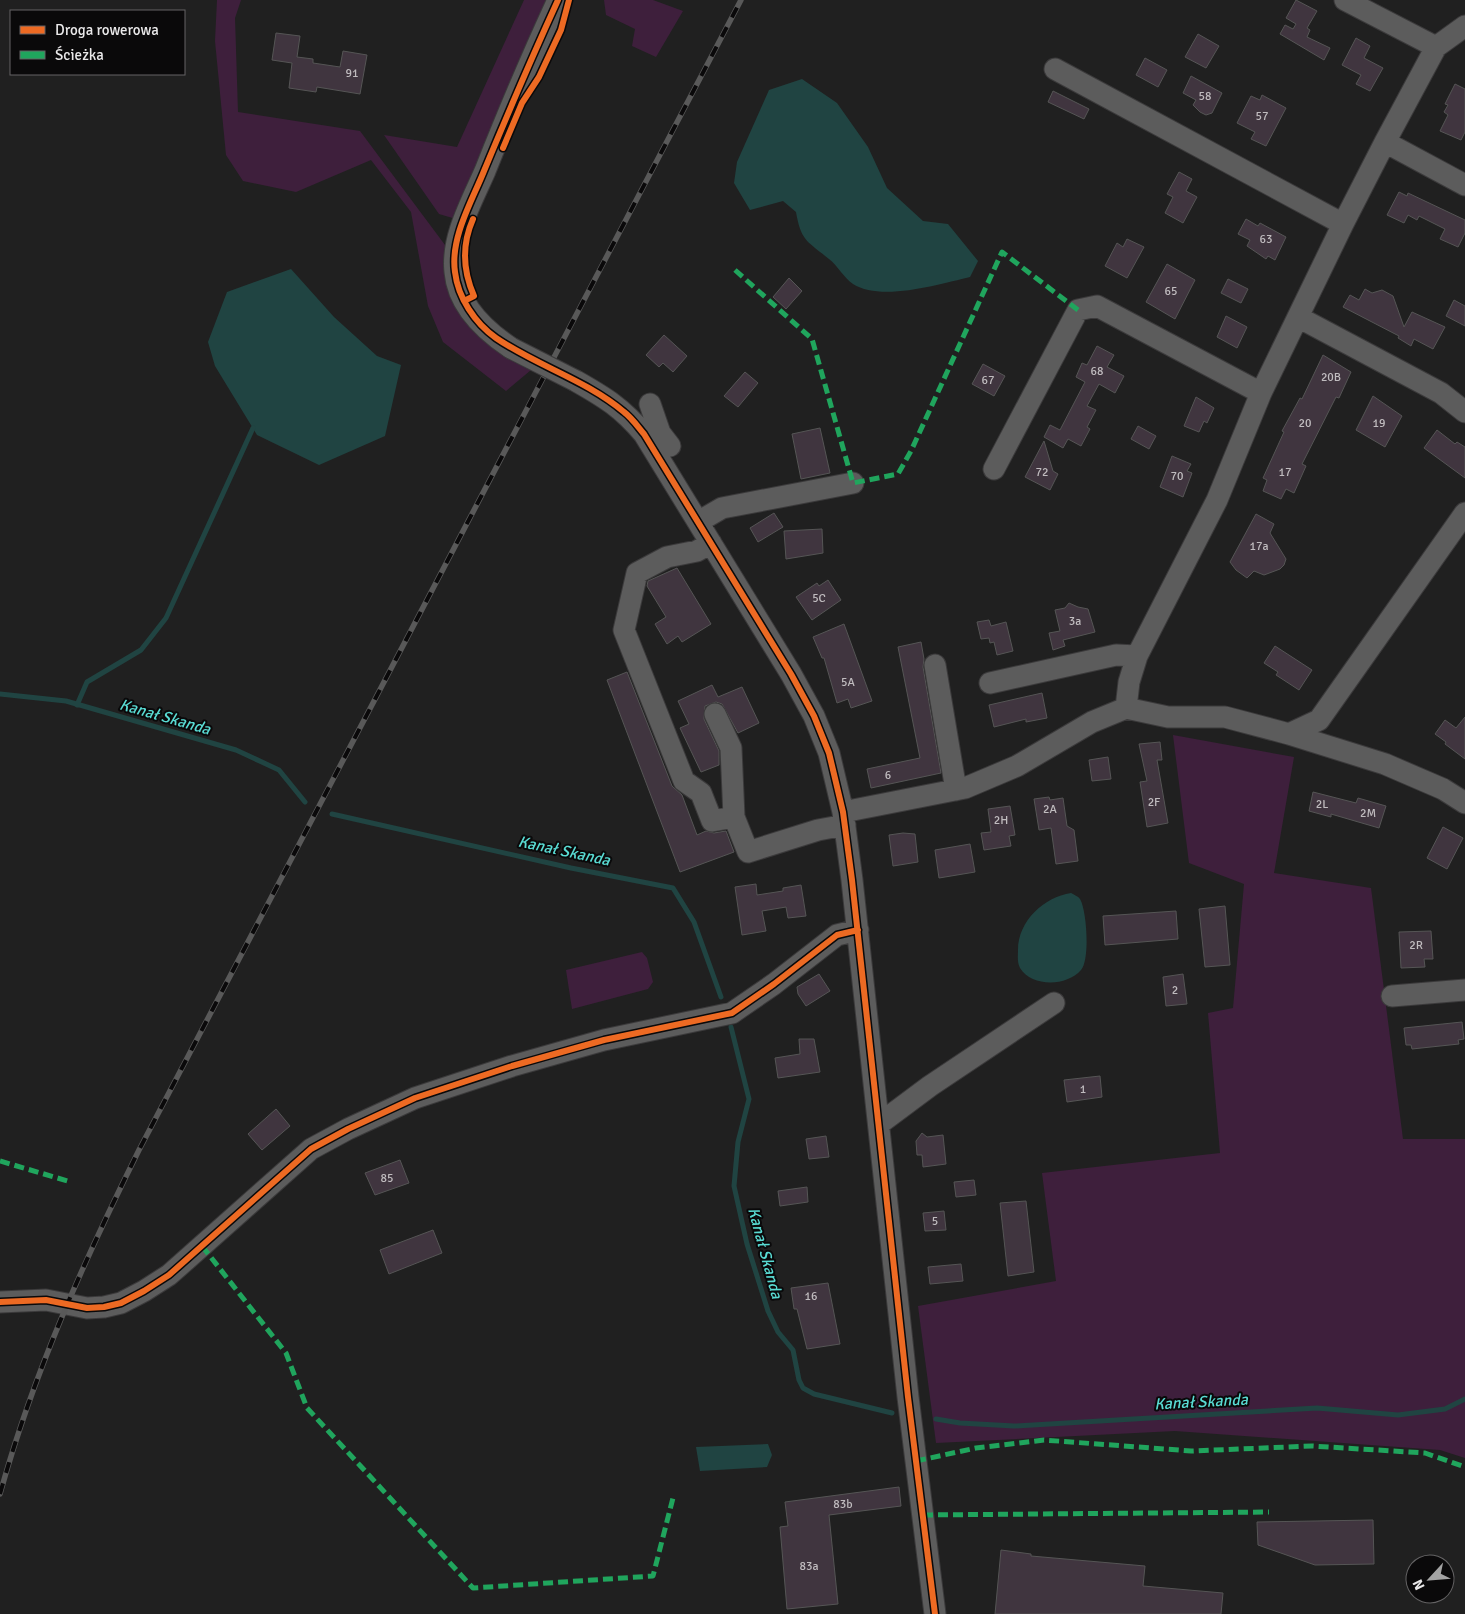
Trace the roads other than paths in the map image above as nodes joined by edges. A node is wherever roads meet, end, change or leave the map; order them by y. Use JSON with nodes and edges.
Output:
{"nodes":[{"id":1,"x":558,"y":0,"type":"edge"},
{"id":2,"x":1345,"y":0,"type":"edge"},
{"id":3,"x":1465,"y":26,"type":"edge"},
{"id":4,"x":1436,"y":48,"type":"junction"},
{"id":5,"x":1055,"y":69,"type":"dead end"},
{"id":6,"x":1386,"y":142,"type":"junction"},
{"id":7,"x":1465,"y":185,"type":"edge"},
{"id":8,"x":1343,"y":224,"type":"junction"},
{"id":9,"x":1298,"y":317,"type":"junction"},
{"id":10,"x":1261,"y":393,"type":"junction"},
{"id":11,"x":650,"y":404,"type":"dead end"},
{"id":12,"x":1465,"y":412,"type":"edge"},
{"id":13,"x":661,"y":442,"type":"junction"},
{"id":14,"x":994,"y":469,"type":"dead end"},
{"id":15,"x":853,"y":483,"type":"dead end"},
{"id":16,"x":1465,"y":514,"type":"edge"},
{"id":17,"x":698,"y":522,"type":"junction"},
{"id":18,"x":711,"y":543,"type":"junction"},
{"id":19,"x":1137,"y":656,"type":"junction"},
{"id":20,"x":935,"y":665,"type":"dead end"},
{"id":21,"x":990,"y":683,"type":"dead end"},
{"id":22,"x":1126,"y":708,"type":"junction"},
{"id":23,"x":714,"y":714,"type":"dead end"},
{"id":24,"x":1289,"y":734,"type":"junction"},
{"id":25,"x":956,"y":790,"type":"junction"},
{"id":26,"x":1465,"y":803,"type":"edge"},
{"id":27,"x":734,"y":817,"type":"junction"},
{"id":28,"x":844,"y":819,"type":"junction"},
{"id":29,"x":858,"y":930,"type":"junction"},
{"id":30,"x":1465,"y":990,"type":"edge"},
{"id":31,"x":1392,"y":996,"type":"dead end"},
{"id":32,"x":1054,"y":1004,"type":"dead end"},
{"id":33,"x":879,"y":1124,"type":"junction"},
{"id":34,"x":0,"y":1302,"type":"edge"},
{"id":35,"x":935,"y":1614,"type":"edge"}],
"edges":[{"from":1,"to":13,"type":"street","bridge":true},
{"from":2,"to":4,"type":"street"},
{"from":3,"to":4,"type":"street"},
{"from":4,"to":6,"type":"street"},
{"from":5,"to":8,"type":"street"},
{"from":6,"to":7,"type":"street"},
{"from":6,"to":8,"type":"street"},
{"from":8,"to":9,"type":"street"},
{"from":9,"to":10,"type":"street"},
{"from":9,"to":12,"type":"street"},
{"from":10,"to":14,"type":"street"},
{"from":10,"to":19,"type":"street"},
{"from":11,"to":13,"type":"street"},
{"from":13,"to":17,"type":"street"},
{"from":15,"to":17,"type":"street"},
{"from":16,"to":24,"type":"street"},
{"from":17,"to":18,"type":"street"},
{"from":18,"to":27,"type":"street"},
{"from":18,"to":28,"type":"street"},
{"from":19,"to":21,"type":"street"},
{"from":19,"to":22,"type":"street"},
{"from":20,"to":25,"type":"street"},
{"from":22,"to":24,"type":"street"},
{"from":22,"to":25,"type":"street"},
{"from":23,"to":27,"type":"street"},
{"from":24,"to":26,"type":"street"},
{"from":25,"to":28,"type":"street"},
{"from":27,"to":28,"type":"street"},
{"from":28,"to":29,"type":"street"},
{"from":29,"to":33,"type":"street"},
{"from":29,"to":34,"type":"street"},
{"from":30,"to":31,"type":"street"},
{"from":32,"to":33,"type":"street"},
{"from":33,"to":35,"type":"street"}]}
